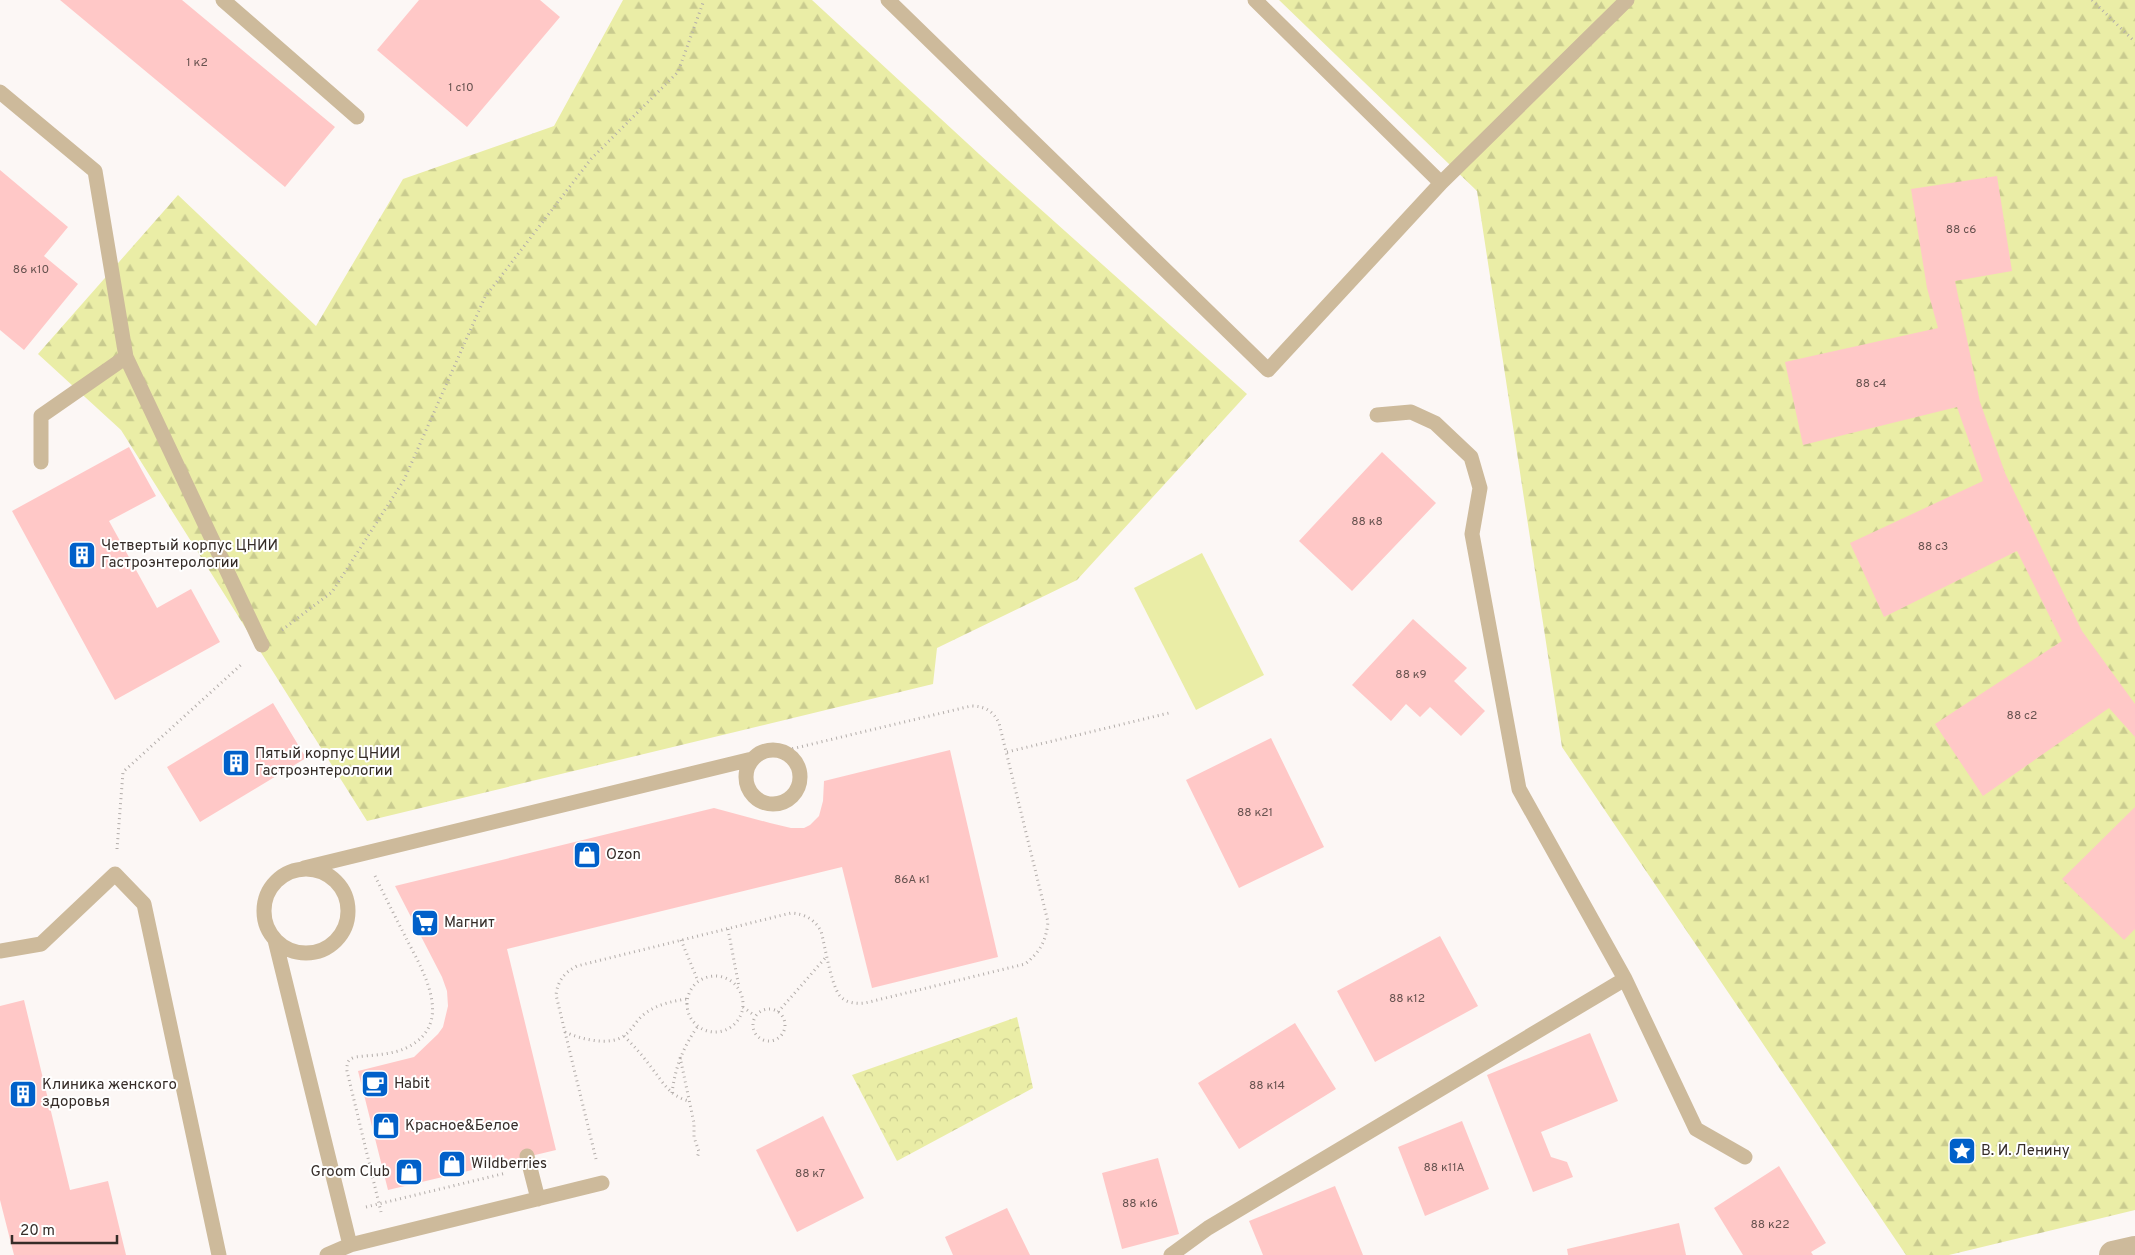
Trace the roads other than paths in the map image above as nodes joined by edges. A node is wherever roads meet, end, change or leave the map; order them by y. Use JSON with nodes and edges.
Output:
{"nodes":[{"id":1,"x":223,"y":0,"type":"edge"},
{"id":2,"x":888,"y":0,"type":"edge"},
{"id":3,"x":1255,"y":0,"type":"edge"},
{"id":4,"x":1627,"y":0,"type":"edge"},
{"id":5,"x":0,"y":92,"type":"edge"},
{"id":6,"x":357,"y":118,"type":"dead end"},
{"id":7,"x":1441,"y":183,"type":"junction"},
{"id":8,"x":126,"y":357,"type":"junction"},
{"id":9,"x":1377,"y":415,"type":"dead end"},
{"id":10,"x":41,"y":462,"type":"dead end"},
{"id":11,"x":262,"y":645,"type":"road end"},
{"id":12,"x":752,"y":759,"type":"junction"},
{"id":13,"x":304,"y":868,"type":"junction"},
{"id":14,"x":275,"y":940,"type":"junction"},
{"id":15,"x":0,"y":951,"type":"edge"},
{"id":16,"x":1625,"y":980,"type":"junction"},
{"id":17,"x":1745,"y":1157,"type":"dead end"},
{"id":18,"x":529,"y":1162,"type":"road end"},
{"id":19,"x":602,"y":1183,"type":"dead end"},
{"id":20,"x":538,"y":1199,"type":"junction"},
{"id":21,"x":350,"y":1245,"type":"junction"},
{"id":22,"x":2135,"y":1250,"type":"edge"},
{"id":23,"x":219,"y":1255,"type":"edge"},
{"id":24,"x":327,"y":1255,"type":"edge"},
{"id":25,"x":1171,"y":1255,"type":"edge"},
{"id":26,"x":2113,"y":1255,"type":"edge"}],
"edges":[{"from":1,"to":6,"type":"lane"},
{"from":2,"to":7,"type":"lane"},
{"from":3,"to":7,"type":"lane"},
{"from":4,"to":7,"type":"lane"},
{"from":5,"to":8,"type":"lane"},
{"from":8,"to":10,"type":"lane"},
{"from":8,"to":11,"type":"lane"},
{"from":9,"to":16,"type":"lane"},
{"from":12,"to":12,"type":"lane"},
{"from":12,"to":13,"type":"lane"},
{"from":13,"to":14,"type":"lane"},
{"from":13,"to":14,"type":"lane"},
{"from":14,"to":21,"type":"lane"},
{"from":15,"to":23,"type":"lane"},
{"from":16,"to":17,"type":"lane"},
{"from":16,"to":25,"type":"lane"},
{"from":18,"to":20,"type":"lane"},
{"from":19,"to":20,"type":"lane"},
{"from":20,"to":21,"type":"lane"},
{"from":21,"to":24,"type":"lane"},
{"from":22,"to":26,"type":"street"}]}
